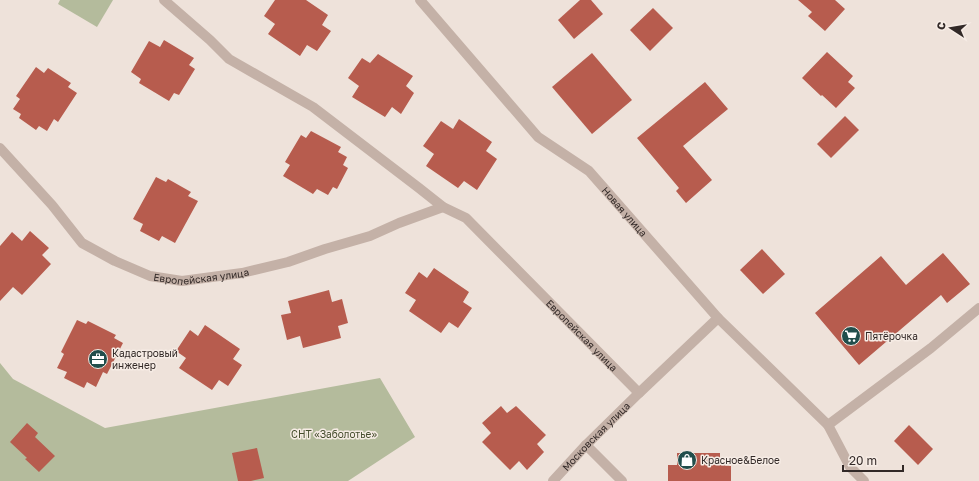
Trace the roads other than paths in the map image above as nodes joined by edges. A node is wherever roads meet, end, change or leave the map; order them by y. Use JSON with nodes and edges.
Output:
{"nodes":[{"id":1,"x":164,"y":0,"type":"edge"},
{"id":2,"x":420,"y":0,"type":"edge"},
{"id":3,"x":0,"y":148,"type":"edge"},
{"id":4,"x":443,"y":207,"type":"junction"},
{"id":5,"x":979,"y":308,"type":"edge"},
{"id":6,"x":718,"y":318,"type":"junction"},
{"id":7,"x":639,"y":393,"type":"junction"},
{"id":8,"x":828,"y":425,"type":"junction"},
{"id":9,"x":586,"y":445,"type":"junction"},
{"id":10,"x":553,"y":481,"type":"edge"},
{"id":11,"x":622,"y":481,"type":"edge"},
{"id":12,"x":864,"y":481,"type":"edge"}],
"edges":[{"from":1,"to":4,"type":"street","name":"Европейская улица"},
{"from":2,"to":6,"type":"street","name":"Новая улица"},
{"from":3,"to":4,"type":"street","name":"Европейская улица"},
{"from":4,"to":7,"type":"street","name":"Европейская улица"},
{"from":5,"to":8,"type":"street"},
{"from":6,"to":7,"type":"street"},
{"from":6,"to":8,"type":"street","name":"Новая улица"},
{"from":7,"to":9,"type":"street","name":"Московская улица"},
{"from":8,"to":12,"type":"street","name":"Новая улица"},
{"from":9,"to":10,"type":"street","name":"Московская улица"},
{"from":9,"to":11,"type":"street"}]}
